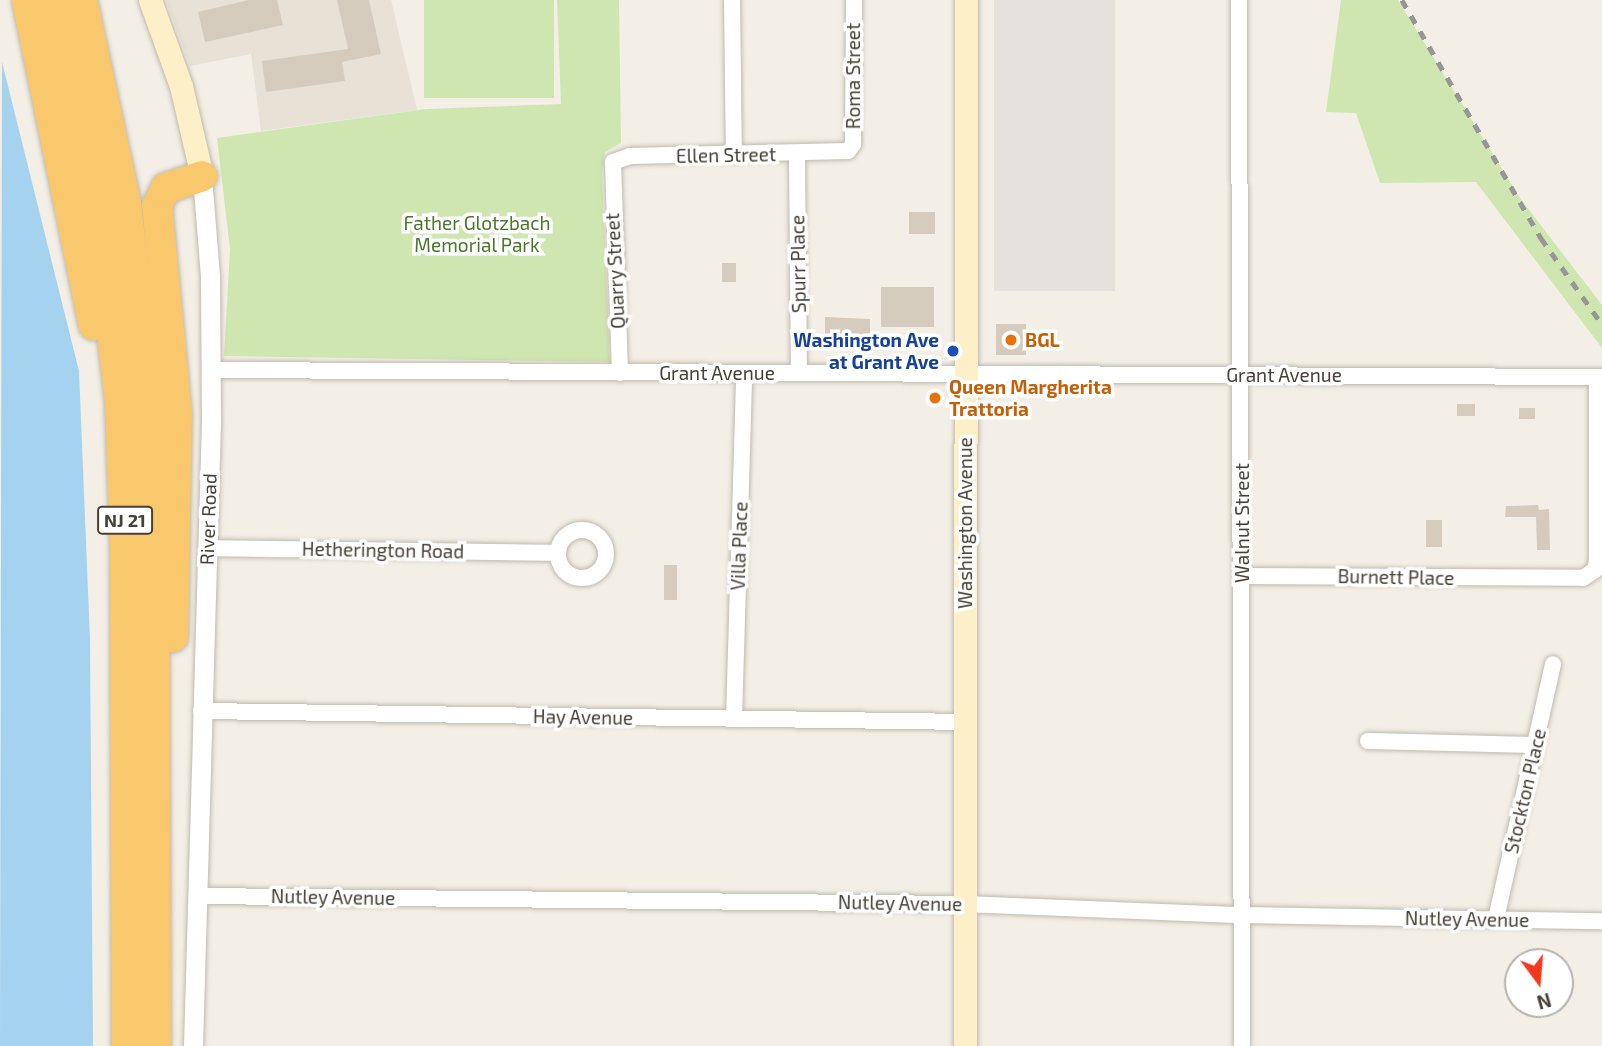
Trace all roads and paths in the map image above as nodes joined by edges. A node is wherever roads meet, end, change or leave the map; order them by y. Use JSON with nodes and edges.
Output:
{"nodes":[{"id":1,"x":27,"y":0,"type":"edge"},
{"id":2,"x":52,"y":0,"type":"edge"},
{"id":3,"x":82,"y":0,"type":"edge"},
{"id":4,"x":150,"y":0,"type":"edge"},
{"id":5,"x":732,"y":0,"type":"edge"},
{"id":6,"x":853,"y":0,"type":"edge"},
{"id":7,"x":966,"y":0,"type":"edge"},
{"id":8,"x":1239,"y":0,"type":"edge"},
{"id":9,"x":848,"y":151,"type":"joint"},
{"id":10,"x":797,"y":154,"type":"junction"},
{"id":11,"x":734,"y":155,"type":"junction"},
{"id":12,"x":611,"y":169,"type":"joint"},
{"id":13,"x":202,"y":176,"type":"junction"},
{"id":14,"x":210,"y":370,"type":"junction"},
{"id":15,"x":965,"y":371,"type":"junction"},
{"id":16,"x":620,"y":373,"type":"junction"},
{"id":17,"x":744,"y":373,"type":"junction"},
{"id":18,"x":799,"y":373,"type":"junction"},
{"id":19,"x":1242,"y":375,"type":"junction"},
{"id":20,"x":1600,"y":377,"type":"edge"},
{"id":21,"x":125,"y":547,"type":"junction"},
{"id":22,"x":207,"y":548,"type":"junction"},
{"id":23,"x":558,"y":553,"type":"dead end"},
{"id":24,"x":1242,"y":576,"type":"junction"},
{"id":25,"x":1553,"y":664,"type":"dead end"},
{"id":26,"x":201,"y":711,"type":"junction"},
{"id":27,"x":734,"y":719,"type":"junction"},
{"id":28,"x":965,"y":722,"type":"junction"},
{"id":29,"x":1368,"y":741,"type":"dead end"},
{"id":30,"x":1535,"y":745,"type":"junction"},
{"id":31,"x":155,"y":881,"type":"junction"},
{"id":32,"x":197,"y":896,"type":"junction"},
{"id":33,"x":964,"y":904,"type":"junction"},
{"id":34,"x":1242,"y":915,"type":"junction"},
{"id":35,"x":1496,"y":919,"type":"junction"},
{"id":36,"x":1602,"y":921,"type":"edge"},
{"id":37,"x":127,"y":1046,"type":"edge"},
{"id":38,"x":156,"y":1046,"type":"edge"},
{"id":39,"x":193,"y":1046,"type":"edge"},
{"id":40,"x":965,"y":1046,"type":"edge"},
{"id":41,"x":1242,"y":1046,"type":"edge"}],
"edges":[{"from":1,"to":21,"type":"highway"},
{"from":2,"to":21,"type":"highway","number":"NJ 21"},
{"from":3,"to":31,"type":"highway","number":"NJ 21"},
{"from":4,"to":13,"type":"main road","name":"River Road"},
{"from":5,"to":11,"type":"street"},
{"from":6,"to":9,"type":"street","name":"Roma Street"},
{"from":7,"to":15,"type":"main road","name":"Washington Avenue"},
{"from":8,"to":19,"type":"street","name":"Walnut Street"},
{"from":9,"to":10,"type":"street","name":"Ellen Street"},
{"from":10,"to":11,"type":"street","name":"Ellen Street"},
{"from":10,"to":18,"type":"street","name":"Spurr Place"},
{"from":11,"to":12,"type":"street","name":"Ellen Street"},
{"from":12,"to":16,"type":"street","name":"Quarry Street"},
{"from":13,"to":14,"type":"street","name":"River Road"},
{"from":13,"to":31,"type":"highway"},
{"from":14,"to":16,"type":"street","name":"Grant Avenue"},
{"from":14,"to":22,"type":"street","name":"River Road"},
{"from":15,"to":18,"type":"street","name":"Grant Avenue"},
{"from":15,"to":19,"type":"street","name":"Grant Avenue"},
{"from":15,"to":28,"type":"main road","name":"Washington Avenue"},
{"from":16,"to":17,"type":"street","name":"Grant Avenue"},
{"from":17,"to":18,"type":"street","name":"Grant Avenue"},
{"from":17,"to":27,"type":"street","name":"Villa Place"},
{"from":19,"to":20,"type":"street","name":"Grant Avenue"},
{"from":19,"to":24,"type":"street","name":"Walnut Street"},
{"from":20,"to":24,"type":"street","name":"Burnett Place"},
{"from":21,"to":37,"type":"highway","number":"NJ 21"},
{"from":22,"to":23,"type":"street","name":"Hetherington Road"},
{"from":22,"to":26,"type":"street","name":"River Road"},
{"from":24,"to":34,"type":"street","name":"Walnut Street"},
{"from":25,"to":30,"type":"street","name":"Stockton Place"},
{"from":26,"to":27,"type":"street","name":"Hay Avenue"},
{"from":26,"to":32,"type":"street","name":"River Road"},
{"from":27,"to":28,"type":"street","name":"Hay Avenue"},
{"from":28,"to":33,"type":"main road","name":"Washington Avenue"},
{"from":29,"to":30,"type":"street"},
{"from":30,"to":35,"type":"street","name":"Stockton Place"},
{"from":31,"to":38,"type":"highway","number":"NJ 21"},
{"from":32,"to":33,"type":"street","name":"Nutley Avenue"},
{"from":32,"to":39,"type":"street","name":"River Road"},
{"from":33,"to":34,"type":"street","name":"Nutley Avenue"},
{"from":33,"to":40,"type":"main road","name":"Washington Avenue"},
{"from":34,"to":35,"type":"street","name":"Nutley Avenue"},
{"from":34,"to":41,"type":"street","name":"Walnut Street"},
{"from":35,"to":36,"type":"street","name":"Nutley Avenue"}]}
